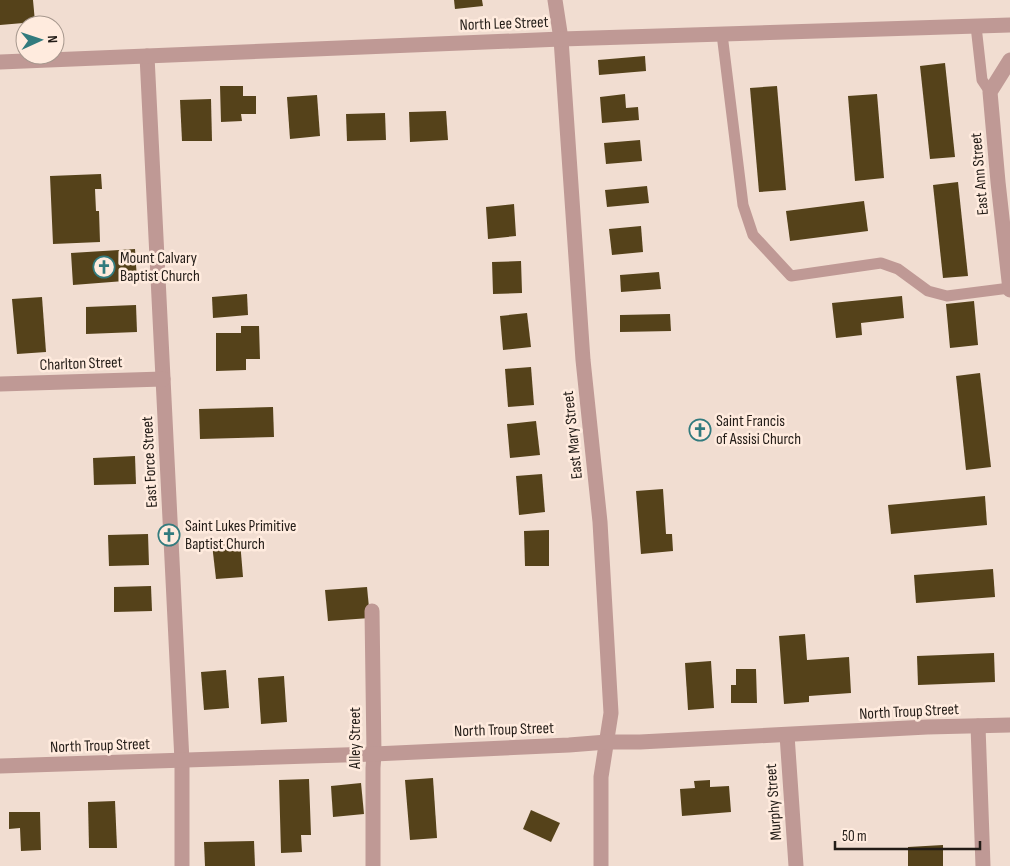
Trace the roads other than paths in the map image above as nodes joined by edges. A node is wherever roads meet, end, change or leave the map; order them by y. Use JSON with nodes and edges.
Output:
{"nodes":[{"id":1,"x":556,"y":0,"type":"edge"},
{"id":2,"x":1010,"y":25,"type":"edge"},
{"id":3,"x":976,"y":26,"type":"junction"},
{"id":4,"x":722,"y":34,"type":"junction"},
{"id":5,"x":560,"y":39,"type":"junction"},
{"id":6,"x":146,"y":56,"type":"junction"},
{"id":7,"x":1010,"y":60,"type":"edge"},
{"id":8,"x":0,"y":62,"type":"edge"},
{"id":9,"x":990,"y":92,"type":"junction"},
{"id":10,"x":1010,"y":289,"type":"edge"},
{"id":11,"x":163,"y":379,"type":"junction"},
{"id":12,"x":0,"y":384,"type":"edge"},
{"id":13,"x":372,"y":611,"type":"dead end"},
{"id":14,"x":1010,"y":725,"type":"edge"},
{"id":15,"x":978,"y":726,"type":"junction"},
{"id":16,"x":787,"y":735,"type":"junction"},
{"id":17,"x":607,"y":742,"type":"junction"},
{"id":18,"x":374,"y":754,"type":"junction"},
{"id":19,"x":182,"y":761,"type":"junction"},
{"id":20,"x":0,"y":766,"type":"edge"},
{"id":21,"x":182,"y":866,"type":"edge"},
{"id":22,"x":373,"y":866,"type":"edge"},
{"id":23,"x":601,"y":866,"type":"edge"},
{"id":24,"x":796,"y":866,"type":"edge"},
{"id":25,"x":983,"y":866,"type":"edge"}],
"edges":[{"from":1,"to":5,"type":"street","name":"East Mary Street"},
{"from":2,"to":3,"type":"street","name":"North Lee Street"},
{"from":3,"to":4,"type":"street","name":"North Lee Street"},
{"from":3,"to":9,"type":"lane"},
{"from":4,"to":5,"type":"street","name":"North Lee Street"},
{"from":4,"to":10,"type":"lane"},
{"from":5,"to":6,"type":"street","name":"North Lee Street"},
{"from":5,"to":17,"type":"street","name":"East Mary Street"},
{"from":6,"to":8,"type":"street","name":"North Lee Street"},
{"from":6,"to":11,"type":"street","name":"East Force Street"},
{"from":7,"to":9,"type":"street"},
{"from":9,"to":10,"type":"street","name":"East Ann Street"},
{"from":11,"to":12,"type":"street","name":"Charlton Street"},
{"from":11,"to":19,"type":"street","name":"East Force Street"},
{"from":13,"to":18,"type":"street","name":"Alley Street"},
{"from":14,"to":15,"type":"street","name":"North Troup Street"},
{"from":15,"to":16,"type":"street","name":"North Troup Street"},
{"from":15,"to":25,"type":"street"},
{"from":16,"to":17,"type":"street","name":"North Troup Street"},
{"from":16,"to":24,"type":"street","name":"Murphy Street"},
{"from":17,"to":18,"type":"street","name":"North Troup Street"},
{"from":17,"to":23,"type":"street","name":"East Mary Street"},
{"from":18,"to":19,"type":"street","name":"North Troup Street"},
{"from":18,"to":22,"type":"street","name":"Alley Street"},
{"from":19,"to":20,"type":"street","name":"North Troup Street"},
{"from":19,"to":21,"type":"street","name":"East Force Street"}]}
